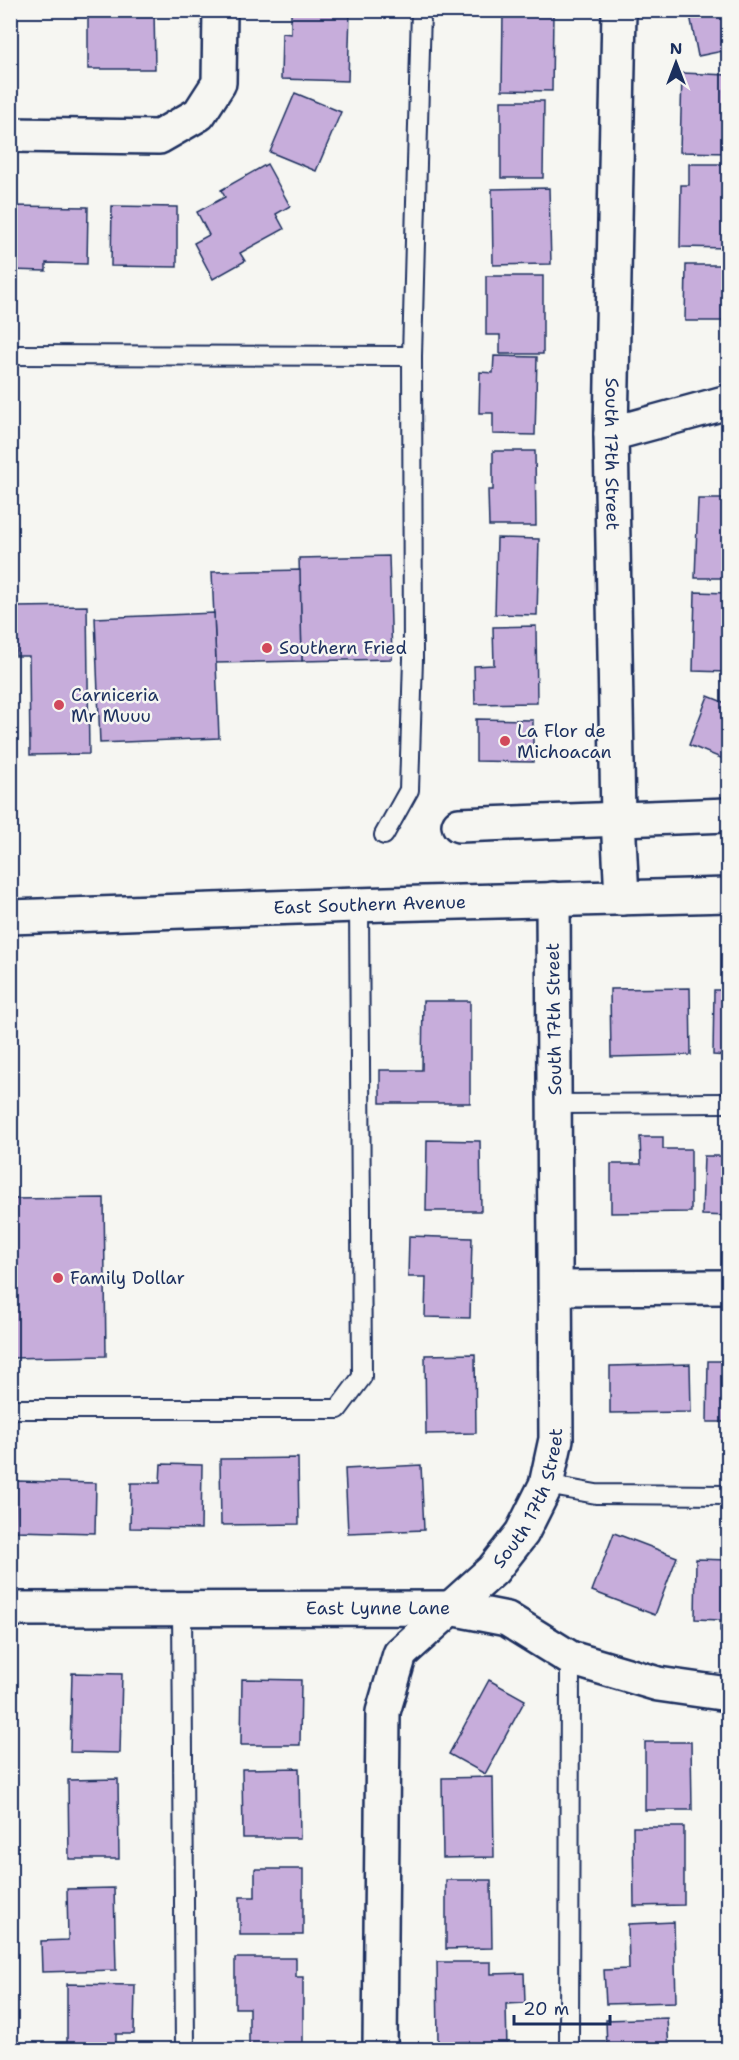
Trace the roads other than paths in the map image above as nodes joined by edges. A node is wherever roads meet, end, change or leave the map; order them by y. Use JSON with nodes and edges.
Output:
{"nodes":[{"id":1,"x":220,"y":10,"type":"edge"},
{"id":2,"x":421,"y":10,"type":"edge"},
{"id":3,"x":619,"y":10,"type":"edge"},
{"id":4,"x":10,"y":135,"type":"edge"},
{"id":5,"x":10,"y":355,"type":"edge"},
{"id":6,"x":412,"y":356,"type":"junction"},
{"id":7,"x":729,"y":402,"type":"edge"},
{"id":8,"x":611,"y":434,"type":"junction"},
{"id":9,"x":729,"y":815,"type":"edge"},
{"id":10,"x":618,"y":818,"type":"junction"},
{"id":11,"x":459,"y":825,"type":"dead end"},
{"id":12,"x":384,"y":835,"type":"dead end"},
{"id":13,"x":729,"y":895,"type":"edge"},
{"id":14,"x":622,"y":898,"type":"junction"},
{"id":15,"x":553,"y":899,"type":"junction"},
{"id":16,"x":359,"y":905,"type":"junction"},
{"id":17,"x":10,"y":917,"type":"edge"},
{"id":18,"x":729,"y":1103,"type":"edge"},
{"id":19,"x":555,"y":1104,"type":"junction"},
{"id":20,"x":729,"y":1287,"type":"edge"},
{"id":21,"x":556,"y":1288,"type":"junction"},
{"id":22,"x":10,"y":1409,"type":"edge"},
{"id":23,"x":546,"y":1485,"type":"junction"},
{"id":24,"x":729,"y":1495,"type":"edge"},
{"id":25,"x":182,"y":1607,"type":"junction"},
{"id":26,"x":450,"y":1608,"type":"junction"},
{"id":27,"x":10,"y":1609,"type":"edge"},
{"id":28,"x":570,"y":1658,"type":"junction"},
{"id":29,"x":729,"y":1694,"type":"edge"},
{"id":30,"x":185,"y":2049,"type":"edge"},
{"id":31,"x":380,"y":2049,"type":"edge"},
{"id":32,"x":569,"y":2049,"type":"edge"}],
"edges":[{"from":1,"to":4,"type":"street"},
{"from":2,"to":6,"type":"lane"},
{"from":3,"to":8,"type":"street","name":"South 17th Street"},
{"from":5,"to":6,"type":"lane"},
{"from":6,"to":12,"type":"lane"},
{"from":7,"to":8,"type":"street"},
{"from":8,"to":10,"type":"street","name":"South 17th Street"},
{"from":9,"to":10,"type":"street"},
{"from":10,"to":11,"type":"street"},
{"from":10,"to":14,"type":"street","name":"South 17th Street"},
{"from":13,"to":14,"type":"street","name":"East Southern Avenue"},
{"from":14,"to":15,"type":"street","name":"East Southern Avenue"},
{"from":15,"to":16,"type":"street","name":"East Southern Avenue"},
{"from":15,"to":19,"type":"street","name":"South 17th Street"},
{"from":16,"to":17,"type":"street","name":"East Southern Avenue"},
{"from":16,"to":22,"type":"lane"},
{"from":18,"to":19,"type":"lane"},
{"from":19,"to":21,"type":"street","name":"South 17th Street"},
{"from":20,"to":21,"type":"street"},
{"from":21,"to":23,"type":"street","name":"South 17th Street"},
{"from":23,"to":24,"type":"lane"},
{"from":23,"to":26,"type":"street","name":"South 17th Street"},
{"from":25,"to":26,"type":"street","name":"East Lynne Lane"},
{"from":25,"to":27,"type":"street","name":"East Lynne Lane"},
{"from":25,"to":30,"type":"lane"},
{"from":26,"to":28,"type":"street","name":"East Lynne Lane"},
{"from":26,"to":31,"type":"street","name":"South 17th Street"},
{"from":28,"to":29,"type":"street","name":"East Lynne Lane"},
{"from":28,"to":32,"type":"lane"}]}
